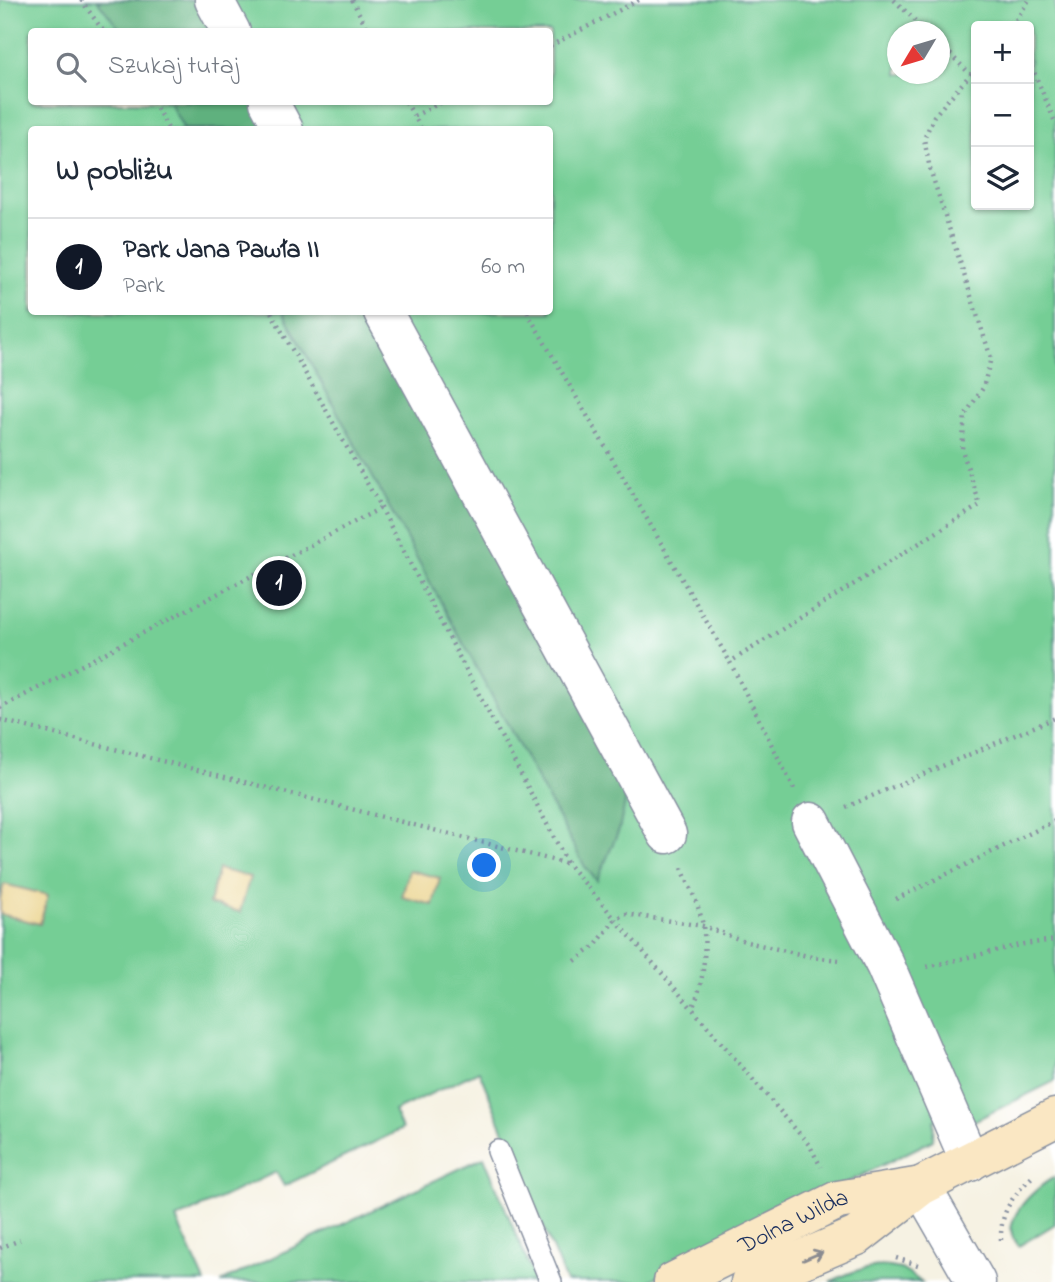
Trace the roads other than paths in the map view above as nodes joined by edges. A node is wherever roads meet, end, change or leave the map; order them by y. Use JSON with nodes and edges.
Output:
{"nodes":[{"id":1,"x":214,"y":0,"type":"edge"},
{"id":2,"x":229,"y":28,"type":"edge"},
{"id":3,"x":271,"y":105,"type":"edge"},
{"id":4,"x":282,"y":126,"type":"edge"},
{"id":5,"x":385,"y":315,"type":"edge"},
{"id":6,"x":811,"y":822,"type":"road end"},
{"id":7,"x":667,"y":834,"type":"road end"},
{"id":8,"x":1055,"y":1118,"type":"edge"},
{"id":9,"x":498,"y":1151,"type":"dead end"},
{"id":10,"x":970,"y":1162,"type":"junction"},
{"id":11,"x":921,"y":1186,"type":"junction"},
{"id":12,"x":551,"y":1282,"type":"edge"},
{"id":13,"x":673,"y":1282,"type":"edge"},
{"id":14,"x":750,"y":1282,"type":"edge"},
{"id":15,"x":976,"y":1282,"type":"edge"}],
"edges":[{"from":1,"to":2,"type":"street"},
{"from":3,"to":4,"type":"street"},
{"from":5,"to":7,"type":"street"},
{"from":6,"to":10,"type":"street"},
{"from":8,"to":10,"type":"street","name":"Dolna Wilda"},
{"from":9,"to":12,"type":"lane"},
{"from":10,"to":11,"type":"street","name":"Dolna Wilda"},
{"from":11,"to":13,"type":"street","name":"Dolna Wilda"},
{"from":14,"to":11,"type":"street","name":"Dolna Wilda","one_way":true},
{"from":11,"to":15,"type":"street"}]}
